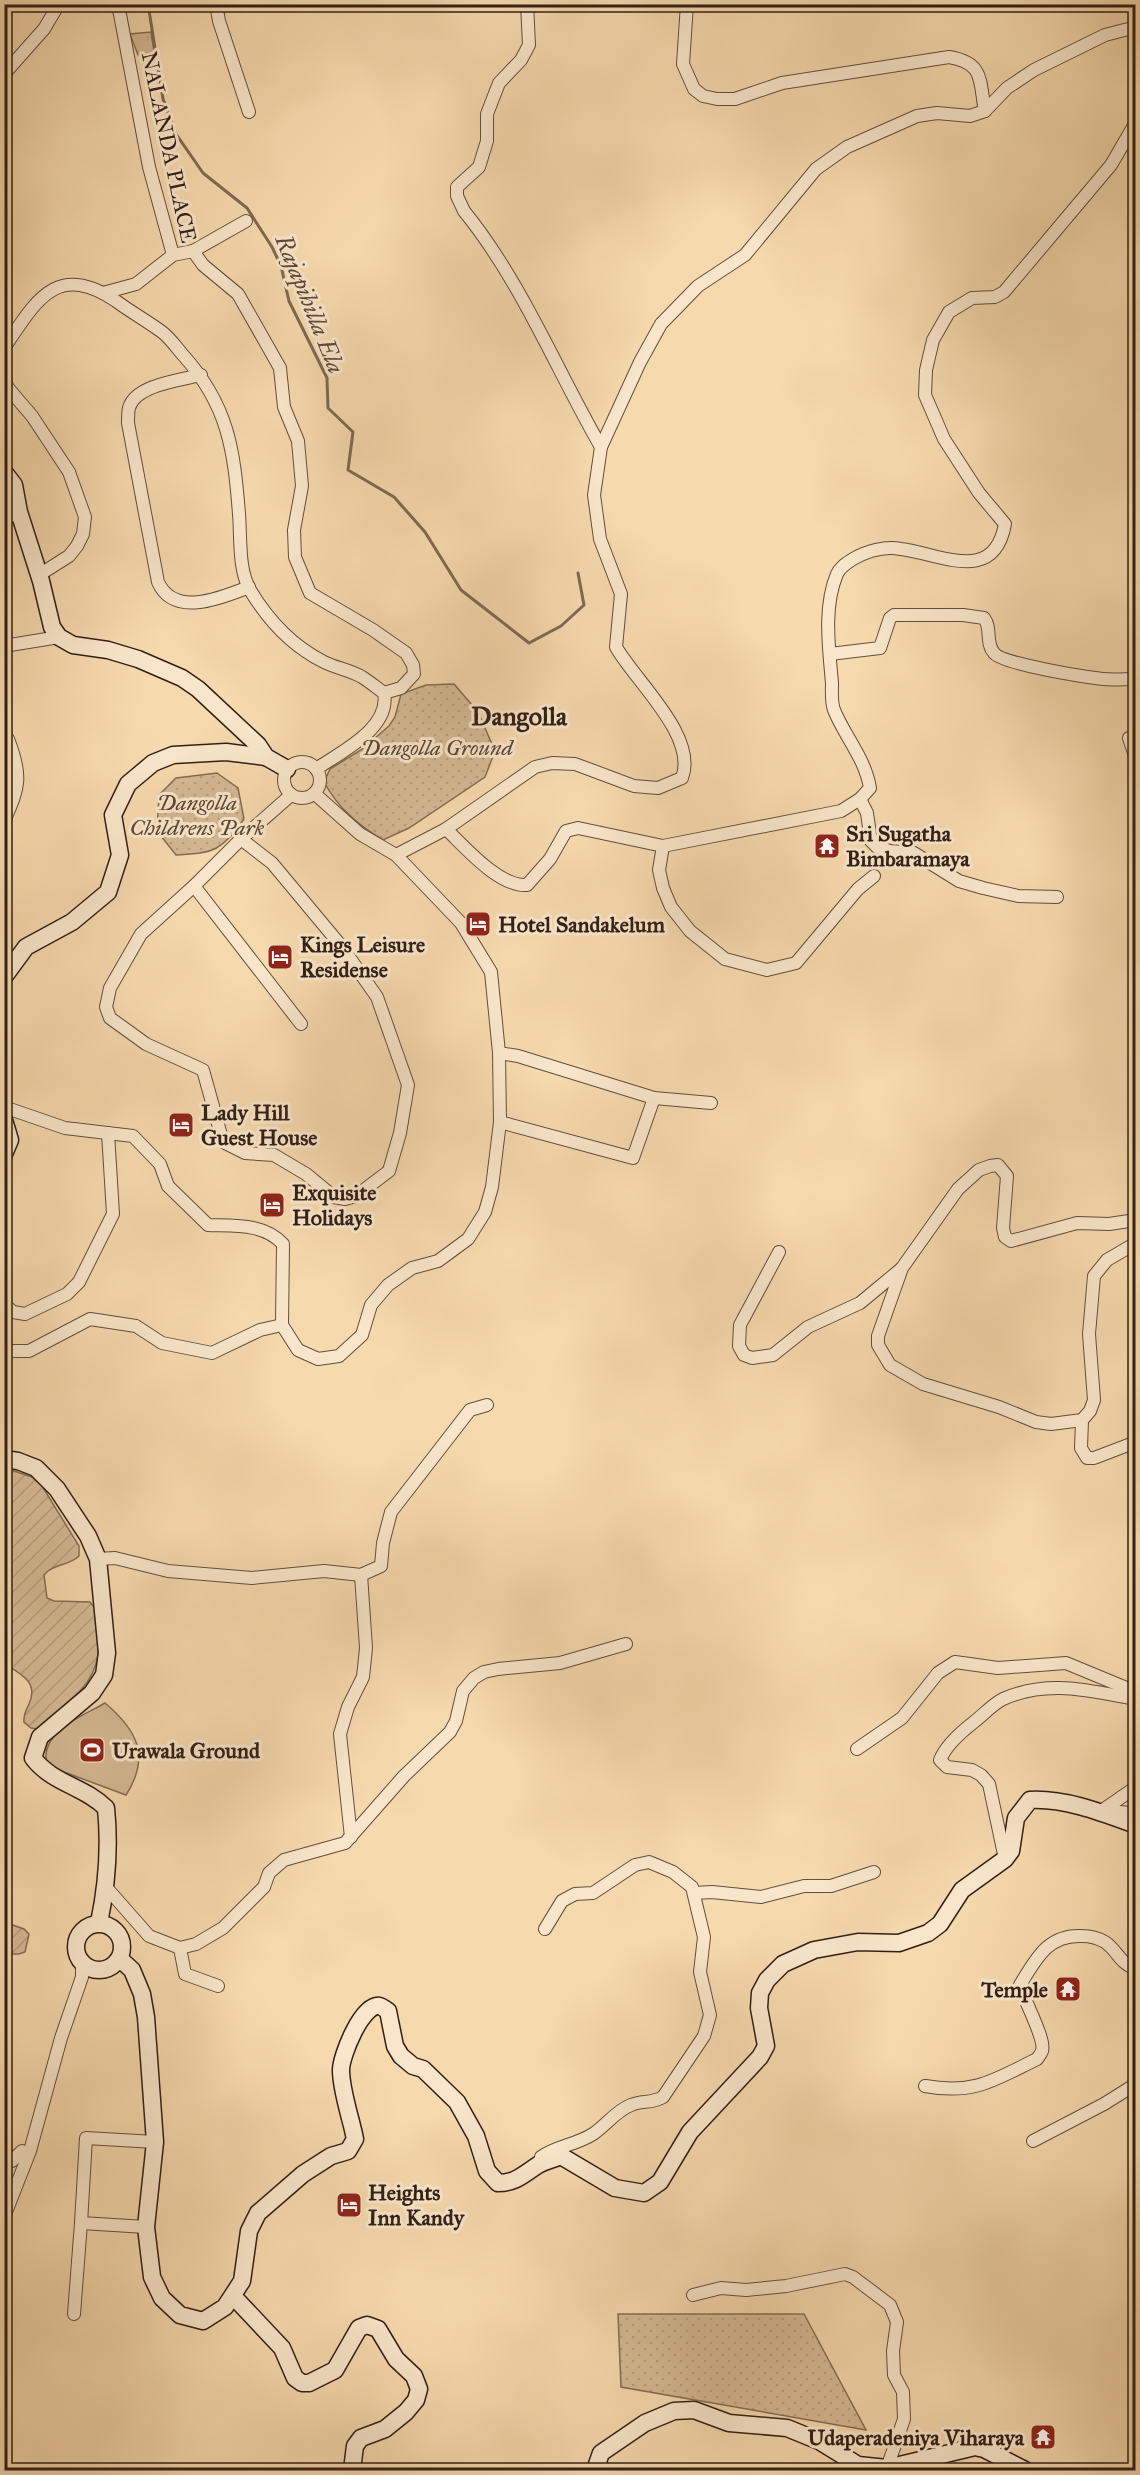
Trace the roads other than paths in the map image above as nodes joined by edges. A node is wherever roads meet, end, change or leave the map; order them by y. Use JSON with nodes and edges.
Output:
{"nodes":[{"id":1,"x":59,"y":4,"type":"edge"},
{"id":2,"x":216,"y":4,"type":"edge"},
{"id":3,"x":527,"y":4,"type":"edge"},
{"id":4,"x":687,"y":4,"type":"edge"},
{"id":5,"x":119,"y":5,"type":"edge"},
{"id":6,"x":1136,"y":27,"type":"edge"},
{"id":7,"x":4,"y":75,"type":"edge"},
{"id":8,"x":985,"y":111,"type":"junction"},
{"id":9,"x":249,"y":112,"type":"dead end"},
{"id":10,"x":1136,"y":122,"type":"edge"},
{"id":11,"x":246,"y":221,"type":"dead end"},
{"id":12,"x":194,"y":251,"type":"junction"},
{"id":13,"x":173,"y":255,"type":"junction"},
{"id":14,"x":104,"y":293,"type":"junction"},
{"id":15,"x":4,"y":348,"type":"edge"},
{"id":16,"x":201,"y":375,"type":"junction"},
{"id":17,"x":4,"y":379,"type":"edge"},
{"id":18,"x":601,"y":447,"type":"junction"},
{"id":19,"x":4,"y":472,"type":"edge"},
{"id":20,"x":12,"y":516,"type":"edge"},
{"id":21,"x":39,"y":575,"type":"junction"},
{"id":22,"x":249,"y":587,"type":"junction"},
{"id":23,"x":59,"y":637,"type":"junction"},
{"id":24,"x":4,"y":646,"type":"edge"},
{"id":25,"x":830,"y":654,"type":"junction"},
{"id":26,"x":1136,"y":679,"type":"edge"},
{"id":27,"x":384,"y":693,"type":"junction"},
{"id":28,"x":4,"y":737,"type":"edge"},
{"id":29,"x":1129,"y":738,"type":"dead end"},
{"id":30,"x":266,"y":757,"type":"junction"},
{"id":31,"x":1136,"y":759,"type":"edge"},
{"id":32,"x":287,"y":769,"type":"junction"},
{"id":33,"x":316,"y":769,"type":"junction"},
{"id":34,"x":315,"y":794,"type":"junction"},
{"id":35,"x":291,"y":795,"type":"junction"},
{"id":36,"x":860,"y":800,"type":"junction"},
{"id":37,"x":4,"y":821,"type":"edge"},
{"id":38,"x":446,"y":829,"type":"junction"},
{"id":39,"x":241,"y":838,"type":"junction"},
{"id":40,"x":663,"y":846,"type":"junction"},
{"id":41,"x":396,"y":855,"type":"junction"},
{"id":42,"x":874,"y":876,"type":"dead end"},
{"id":43,"x":194,"y":886,"type":"junction"},
{"id":44,"x":1057,"y":897,"type":"dead end"},
{"id":45,"x":4,"y":976,"type":"edge"},
{"id":46,"x":301,"y":1024,"type":"dead end"},
{"id":47,"x":498,"y":1053,"type":"junction"},
{"id":48,"x":654,"y":1098,"type":"junction"},
{"id":49,"x":711,"y":1103,"type":"dead end"},
{"id":50,"x":4,"y":1107,"type":"edge"},
{"id":51,"x":4,"y":1120,"type":"edge"},
{"id":52,"x":500,"y":1122,"type":"junction"},
{"id":53,"x":108,"y":1133,"type":"junction"},
{"id":54,"x":4,"y":1154,"type":"edge"},
{"id":55,"x":1136,"y":1220,"type":"edge"},
{"id":56,"x":1136,"y":1244,"type":"edge"},
{"id":57,"x":779,"y":1252,"type":"dead end"},
{"id":58,"x":902,"y":1268,"type":"junction"},
{"id":59,"x":4,"y":1304,"type":"edge"},
{"id":60,"x":282,"y":1325,"type":"junction"},
{"id":61,"x":4,"y":1352,"type":"edge"},
{"id":62,"x":487,"y":1405,"type":"dead end"},
{"id":63,"x":1082,"y":1420,"type":"junction"},
{"id":64,"x":1136,"y":1442,"type":"edge"},
{"id":65,"x":1136,"y":1456,"type":"edge"},
{"id":66,"x":4,"y":1460,"type":"edge"},
{"id":67,"x":1136,"y":1464,"type":"edge"},
{"id":68,"x":98,"y":1559,"type":"junction"},
{"id":69,"x":361,"y":1575,"type":"junction"},
{"id":70,"x":626,"y":1644,"type":"dead end"},
{"id":71,"x":1136,"y":1698,"type":"edge"},
{"id":72,"x":857,"y":1749,"type":"dead end"},
{"id":73,"x":1136,"y":1787,"type":"edge"},
{"id":74,"x":1101,"y":1811,"type":"junction"},
{"id":75,"x":1136,"y":1814,"type":"edge"},
{"id":76,"x":1136,"y":1825,"type":"edge"},
{"id":77,"x":351,"y":1837,"type":"junction"},
{"id":78,"x":1005,"y":1858,"type":"junction"},
{"id":79,"x":874,"y":1872,"type":"dead end"},
{"id":80,"x":106,"y":1887,"type":"junction"},
{"id":81,"x":694,"y":1893,"type":"junction"},
{"id":82,"x":99,"y":1923,"type":"junction"},
{"id":83,"x":545,"y":1929,"type":"dead end"},
{"id":84,"x":180,"y":1948,"type":"junction"},
{"id":85,"x":120,"y":1959,"type":"junction"},
{"id":86,"x":82,"y":1964,"type":"junction"},
{"id":87,"x":1136,"y":1970,"type":"edge"},
{"id":88,"x":218,"y":1986,"type":"dead end"},
{"id":89,"x":1136,"y":2084,"type":"edge"},
{"id":90,"x":925,"y":2086,"type":"dead end"},
{"id":91,"x":1034,"y":2140,"type":"dead end"},
{"id":92,"x":155,"y":2142,"type":"junction"},
{"id":93,"x":22,"y":2151,"type":"dead end"},
{"id":94,"x":7,"y":2164,"type":"edge"},
{"id":95,"x":539,"y":2165,"type":"junction"},
{"id":96,"x":4,"y":2217,"type":"edge"},
{"id":97,"x":81,"y":2223,"type":"junction"},
{"id":98,"x":146,"y":2227,"type":"junction"},
{"id":99,"x":693,"y":2295,"type":"dead end"},
{"id":100,"x":233,"y":2296,"type":"junction"},
{"id":101,"x":74,"y":2314,"type":"dead end"},
{"id":102,"x":4,"y":2463,"type":"edge"},
{"id":103,"x":887,"y":2468,"type":"junction"},
{"id":104,"x":9,"y":2470,"type":"edge"},
{"id":105,"x":352,"y":2470,"type":"edge"},
{"id":106,"x":595,"y":2470,"type":"edge"},
{"id":107,"x":1025,"y":2470,"type":"edge"}],
"edges":[{"from":1,"to":7,"type":"street"},
{"from":2,"to":9,"type":"street"},
{"from":3,"to":18,"type":"street"},
{"from":4,"to":8,"type":"street"},
{"from":5,"to":13,"type":"street","name":"NALANDA PLACE"},
{"from":6,"to":8,"type":"street"},
{"from":8,"to":18,"type":"street"},
{"from":10,"to":25,"type":"street"},
{"from":11,"to":12,"type":"street"},
{"from":12,"to":13,"type":"street"},
{"from":12,"to":27,"type":"street"},
{"from":13,"to":14,"type":"street","name":"NALANDA PLACE"},
{"from":14,"to":15,"type":"street"},
{"from":14,"to":16,"type":"street"},
{"from":16,"to":22,"type":"street"},
{"from":16,"to":22,"type":"street"},
{"from":17,"to":21,"type":"street"},
{"from":18,"to":38,"type":"street"},
{"from":19,"to":20,"type":"street"},
{"from":20,"to":21,"type":"street"},
{"from":21,"to":23,"type":"street"},
{"from":22,"to":27,"type":"street"},
{"from":23,"to":24,"type":"street"},
{"from":23,"to":30,"type":"street"},
{"from":25,"to":26,"type":"street"},
{"from":25,"to":36,"type":"street"},
{"from":27,"to":33,"type":"street"},
{"from":28,"to":37,"type":"street"},
{"from":29,"to":31,"type":"street"},
{"from":30,"to":32,"type":"street"},
{"from":30,"to":45,"type":"street"},
{"from":32,"to":33,"type":"street"},
{"from":32,"to":35,"type":"street"},
{"from":33,"to":34,"type":"street"},
{"from":34,"to":35,"type":"street"},
{"from":34,"to":41,"type":"street"},
{"from":35,"to":39,"type":"street"},
{"from":36,"to":40,"type":"street"},
{"from":36,"to":44,"type":"street"},
{"from":38,"to":40,"type":"street"},
{"from":38,"to":41,"type":"street"},
{"from":39,"to":43,"type":"street"},
{"from":39,"to":43,"type":"street"},
{"from":40,"to":42,"type":"street"},
{"from":41,"to":47,"type":"street"},
{"from":43,"to":46,"type":"street"},
{"from":47,"to":48,"type":"street"},
{"from":47,"to":52,"type":"street"},
{"from":48,"to":49,"type":"street"},
{"from":48,"to":52,"type":"street"},
{"from":50,"to":53,"type":"street"},
{"from":51,"to":54,"type":"street"},
{"from":52,"to":60,"type":"street"},
{"from":53,"to":59,"type":"street"},
{"from":53,"to":60,"type":"street"},
{"from":55,"to":58,"type":"street"},
{"from":56,"to":63,"type":"street"},
{"from":57,"to":58,"type":"street"},
{"from":58,"to":63,"type":"street"},
{"from":60,"to":61,"type":"street"},
{"from":62,"to":69,"type":"street"},
{"from":63,"to":64,"type":"street"},
{"from":65,"to":67,"type":"street"},
{"from":66,"to":68,"type":"street"},
{"from":68,"to":69,"type":"street"},
{"from":68,"to":80,"type":"street"},
{"from":69,"to":77,"type":"street"},
{"from":70,"to":77,"type":"street"},
{"from":71,"to":72,"type":"street"},
{"from":71,"to":78,"type":"street"},
{"from":73,"to":74,"type":"street"},
{"from":74,"to":75,"type":"street"},
{"from":74,"to":76,"type":"street"},
{"from":74,"to":78,"type":"street"},
{"from":77,"to":84,"type":"street"},
{"from":78,"to":95,"type":"street"},
{"from":79,"to":81,"type":"street"},
{"from":80,"to":82,"type":"street"},
{"from":80,"to":84,"type":"street"},
{"from":81,"to":83,"type":"street"},
{"from":81,"to":95,"type":"street"},
{"from":82,"to":85,"type":"street"},
{"from":82,"to":86,"type":"street"},
{"from":84,"to":88,"type":"street"},
{"from":85,"to":86,"type":"street"},
{"from":85,"to":92,"type":"street"},
{"from":86,"to":96,"type":"street"},
{"from":87,"to":90,"type":"street"},
{"from":89,"to":91,"type":"street"},
{"from":92,"to":97,"type":"street"},
{"from":92,"to":98,"type":"street"},
{"from":93,"to":94,"type":"street"},
{"from":95,"to":100,"type":"street"},
{"from":97,"to":98,"type":"street"},
{"from":97,"to":101,"type":"street"},
{"from":98,"to":100,"type":"street"},
{"from":99,"to":103,"type":"street"},
{"from":100,"to":105,"type":"street"},
{"from":102,"to":104,"type":"street"},
{"from":103,"to":106,"type":"street"},
{"from":103,"to":107,"type":"street"}]}
